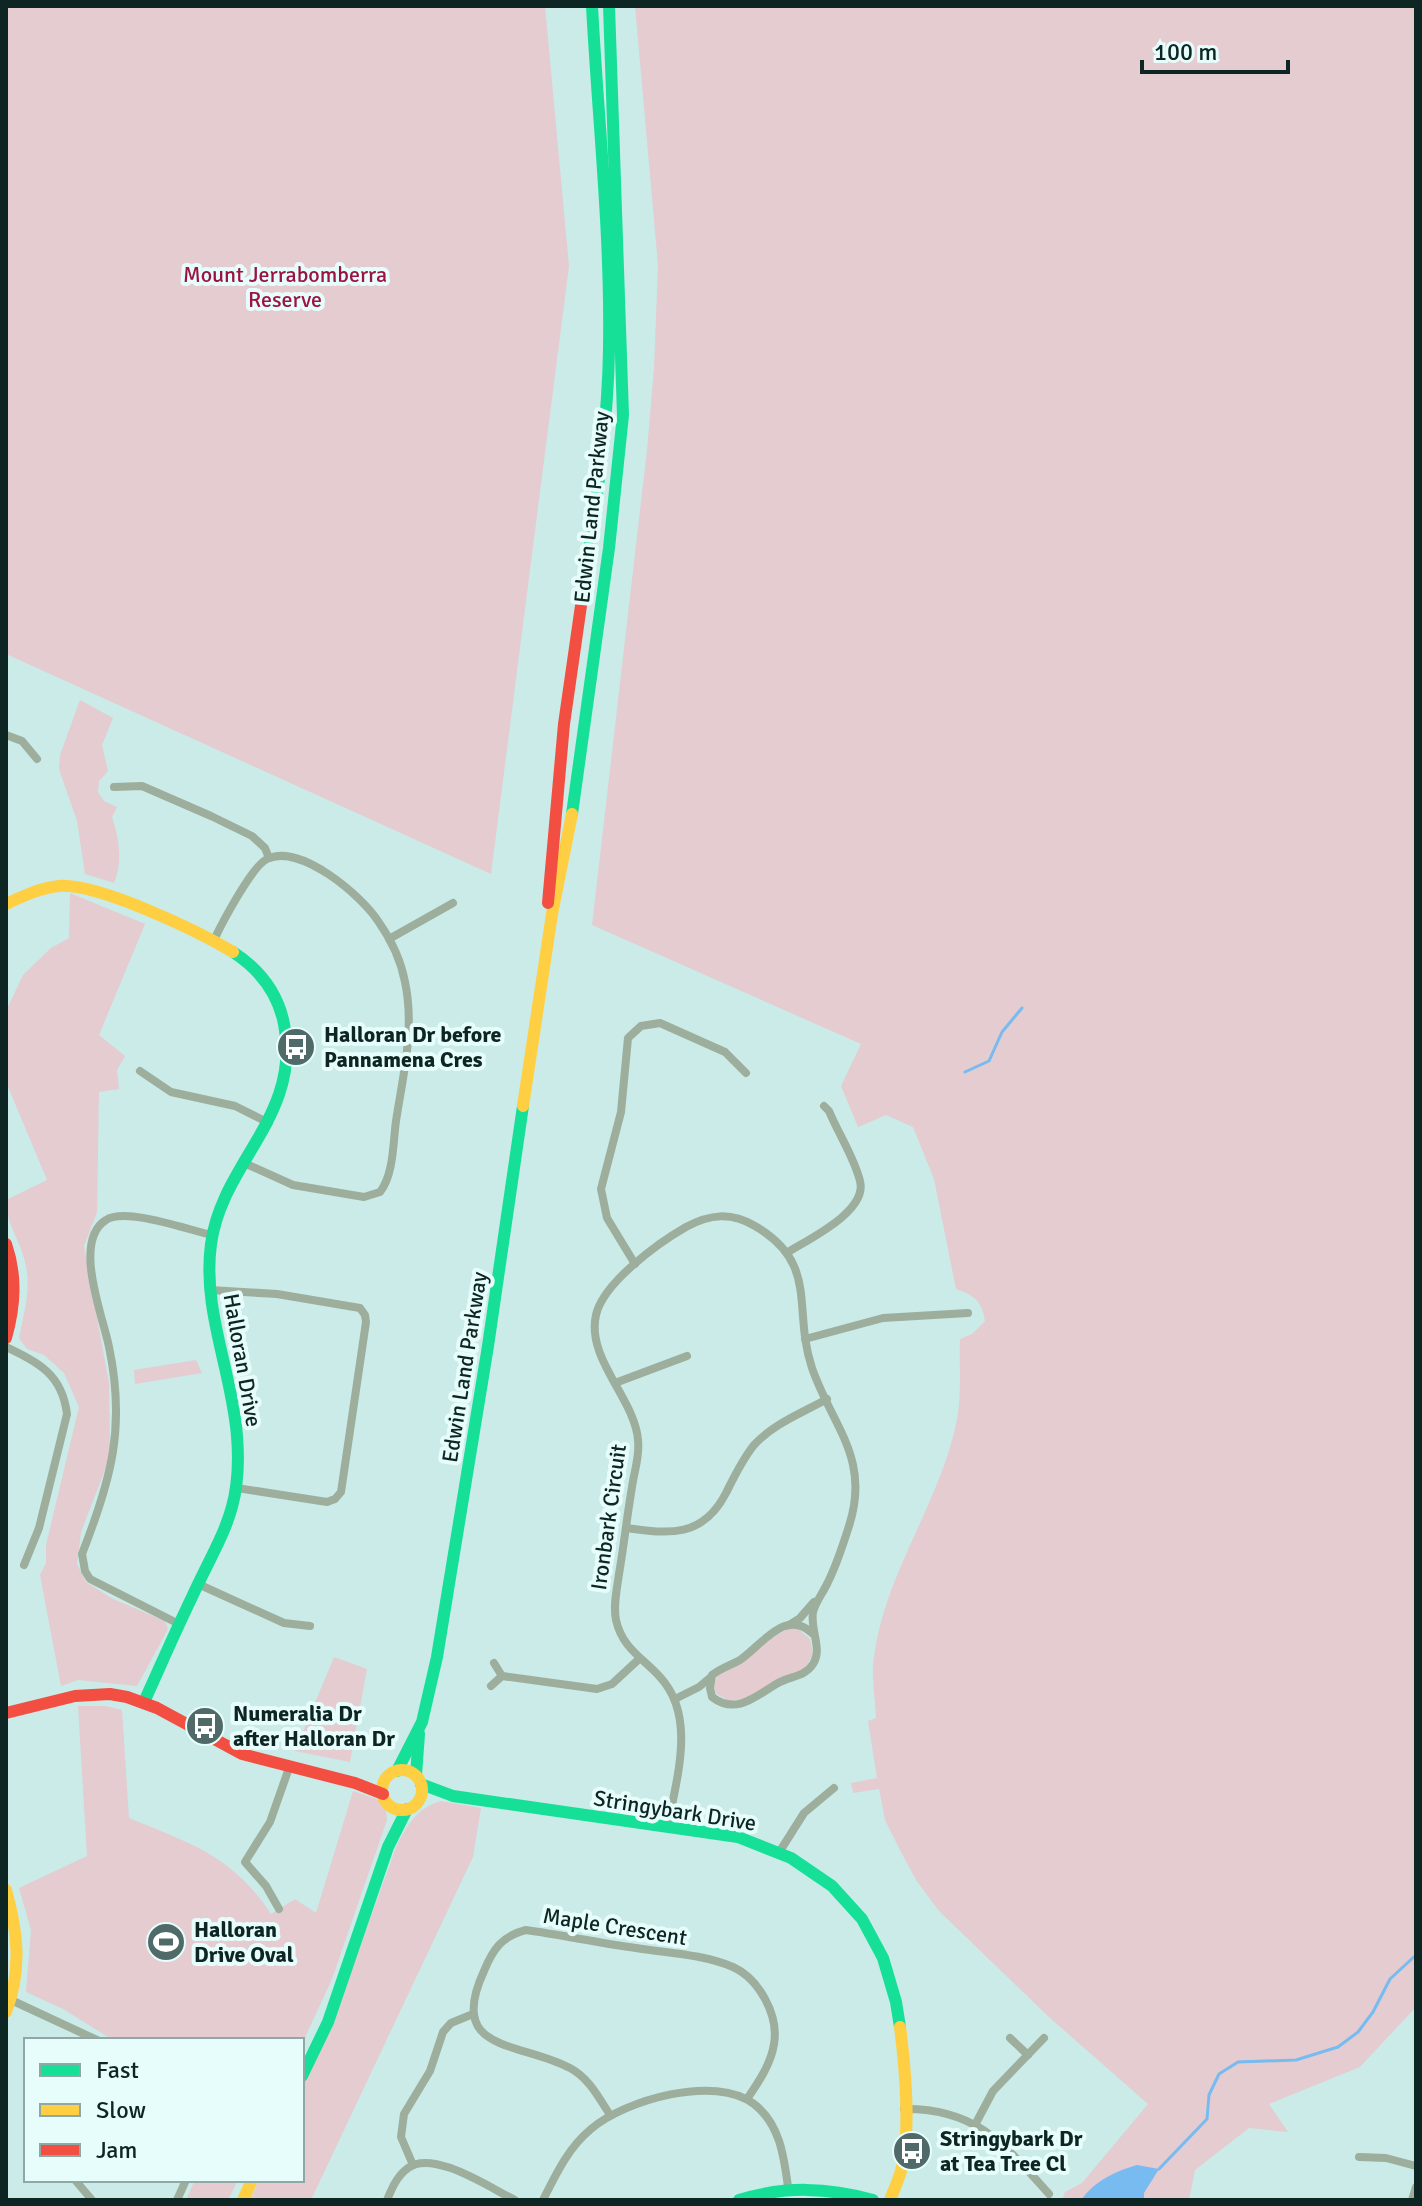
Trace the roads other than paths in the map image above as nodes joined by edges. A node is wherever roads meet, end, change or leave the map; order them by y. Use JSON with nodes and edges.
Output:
{"nodes":[{"id":1,"x":592,"y":6,"type":"edge"},
{"id":2,"x":609,"y":6,"type":"edge"},
{"id":3,"x":6,"y":735,"type":"edge"},
{"id":4,"x":37,"y":759,"type":"dead end"},
{"id":5,"x":114,"y":787,"type":"dead end"},
{"id":6,"x":269,"y":858,"type":"junction"},
{"id":7,"x":453,"y":903,"type":"dead end"},
{"id":8,"x":6,"y":904,"type":"edge"},
{"id":9,"x":389,"y":939,"type":"junction"},
{"id":10,"x":214,"y":940,"type":"junction"},
{"id":11,"x":538,"y":1007,"type":"junction"},
{"id":12,"x":140,"y":1071,"type":"dead end"},
{"id":13,"x":746,"y":1073,"type":"dead end"},
{"id":14,"x":824,"y":1106,"type":"dead end"},
{"id":15,"x":269,"y":1123,"type":"junction"},
{"id":16,"x":244,"y":1163,"type":"junction"},
{"id":17,"x":212,"y":1235,"type":"junction"},
{"id":18,"x":6,"y":1244,"type":"edge"},
{"id":19,"x":788,"y":1252,"type":"junction"},
{"id":20,"x":635,"y":1264,"type":"junction"},
{"id":21,"x":210,"y":1290,"type":"junction"},
{"id":22,"x":968,"y":1313,"type":"dead end"},
{"id":23,"x":6,"y":1338,"type":"edge"},
{"id":24,"x":805,"y":1339,"type":"junction"},
{"id":25,"x":6,"y":1347,"type":"edge"},
{"id":26,"x":687,"y":1356,"type":"dead end"},
{"id":27,"x":615,"y":1383,"type":"junction"},
{"id":28,"x":827,"y":1399,"type":"junction"},
{"id":29,"x":237,"y":1488,"type":"junction"},
{"id":30,"x":626,"y":1528,"type":"junction"},
{"id":31,"x":24,"y":1565,"type":"dead end"},
{"id":32,"x":198,"y":1584,"type":"junction"},
{"id":33,"x":818,"y":1599,"type":"junction"},
{"id":34,"x":179,"y":1624,"type":"junction"},
{"id":35,"x":789,"y":1625,"type":"junction"},
{"id":36,"x":310,"y":1626,"type":"dead end"},
{"id":37,"x":813,"y":1634,"type":"junction"},
{"id":38,"x":639,"y":1659,"type":"junction"},
{"id":39,"x":494,"y":1663,"type":"dead end"},
{"id":40,"x":502,"y":1676,"type":"junction"},
{"id":41,"x":712,"y":1676,"type":"junction"},
{"id":42,"x":491,"y":1686,"type":"dead end"},
{"id":43,"x":675,"y":1699,"type":"junction"},
{"id":44,"x":715,"y":1699,"type":"junction"},
{"id":45,"x":144,"y":1702,"type":"junction"},
{"id":46,"x":6,"y":1713,"type":"edge"},
{"id":47,"x":419,"y":1730,"type":"junction"},
{"id":48,"x":289,"y":1768,"type":"junction"},
{"id":49,"x":397,"y":1771,"type":"junction"},
{"id":50,"x":385,"y":1780,"type":"junction"},
{"id":51,"x":419,"y":1780,"type":"junction"},
{"id":52,"x":358,"y":1784,"type":"junction"},
{"id":53,"x":834,"y":1788,"type":"dead end"},
{"id":54,"x":383,"y":1794,"type":"junction"},
{"id":55,"x":453,"y":1796,"type":"junction"},
{"id":56,"x":419,"y":1800,"type":"junction"},
{"id":57,"x":393,"y":1807,"type":"junction"},
{"id":58,"x":407,"y":1809,"type":"junction"},
{"id":59,"x":668,"y":1826,"type":"junction"},
{"id":60,"x":388,"y":1847,"type":"junction"},
{"id":61,"x":780,"y":1851,"type":"junction"},
{"id":62,"x":6,"y":1890,"type":"edge"},
{"id":63,"x":279,"y":1909,"type":"dead end"},
{"id":64,"x":8,"y":2006,"type":"edge"},
{"id":65,"x":473,"y":2014,"type":"junction"},
{"id":66,"x":92,"y":2038,"type":"edge"},
{"id":67,"x":1010,"y":2038,"type":"dead end"},
{"id":68,"x":1044,"y":2038,"type":"dead end"},
{"id":69,"x":1028,"y":2055,"type":"junction"},
{"id":70,"x":304,"y":2072,"type":"edge"},
{"id":71,"x":747,"y":2099,"type":"junction"},
{"id":72,"x":904,"y":2109,"type":"junction"},
{"id":73,"x":610,"y":2115,"type":"junction"},
{"id":74,"x":976,"y":2123,"type":"junction"},
{"id":75,"x":1359,"y":2157,"type":"dead end"},
{"id":76,"x":413,"y":2165,"type":"junction"},
{"id":77,"x":1416,"y":2166,"type":"edge"},
{"id":78,"x":77,"y":2182,"type":"edge"},
{"id":79,"x":788,"y":2187,"type":"junction"},
{"id":80,"x":1416,"y":2187,"type":"edge"},
{"id":81,"x":1049,"y":2194,"type":"dead end"},
{"id":82,"x":92,"y":2200,"type":"edge"},
{"id":83,"x":387,"y":2200,"type":"edge"},
{"id":84,"x":515,"y":2200,"type":"edge"},
{"id":85,"x":543,"y":2200,"type":"edge"},
{"id":86,"x":739,"y":2200,"type":"edge"},
{"id":87,"x":873,"y":2200,"type":"edge"},
{"id":88,"x":890,"y":2200,"type":"edge"},
{"id":89,"x":1412,"y":2200,"type":"edge"}],
"edges":[{"from":1,"to":11,"type":"main road","name":"Edwin Land Parkway"},
{"from":2,"to":11,"type":"main road","name":"Edwin Land Parkway"},
{"from":3,"to":4,"type":"street"},
{"from":5,"to":6,"type":"street"},
{"from":6,"to":9,"type":"street"},
{"from":6,"to":10,"type":"street"},
{"from":7,"to":9,"type":"street"},
{"from":8,"to":10,"type":"main road","name":"Halloran Drive"},
{"from":9,"to":16,"type":"street"},
{"from":10,"to":15,"type":"main road","name":"Halloran Drive"},
{"from":11,"to":47,"type":"main road","name":"Edwin Land Parkway"},
{"from":12,"to":15,"type":"street"},
{"from":13,"to":20,"type":"street"},
{"from":14,"to":19,"type":"street"},
{"from":15,"to":16,"type":"main road","name":"Halloran Drive"},
{"from":16,"to":17,"type":"main road","name":"Halloran Drive"},
{"from":17,"to":21,"type":"main road","name":"Halloran Drive"},
{"from":17,"to":34,"type":"street"},
{"from":18,"to":23,"type":"main road"},
{"from":19,"to":20,"type":"street","name":"Ironbark Circuit"},
{"from":19,"to":24,"type":"street"},
{"from":20,"to":27,"type":"street","name":"Ironbark Circuit"},
{"from":21,"to":29,"type":"main road","name":"Halloran Drive"},
{"from":21,"to":29,"type":"street"},
{"from":22,"to":24,"type":"street"},
{"from":24,"to":28,"type":"street"},
{"from":25,"to":31,"type":"street"},
{"from":26,"to":27,"type":"street"},
{"from":27,"to":30,"type":"street","name":"Ironbark Circuit"},
{"from":28,"to":30,"type":"street"},
{"from":28,"to":33,"type":"street"},
{"from":29,"to":32,"type":"main road","name":"Halloran Drive"},
{"from":30,"to":38,"type":"street","name":"Ironbark Circuit"},
{"from":32,"to":34,"type":"main road","name":"Halloran Drive"},
{"from":32,"to":36,"type":"street"},
{"from":33,"to":35,"type":"street"},
{"from":33,"to":37,"type":"street"},
{"from":34,"to":45,"type":"main road","name":"Halloran Drive"},
{"from":35,"to":37,"type":"street"},
{"from":35,"to":41,"type":"street"},
{"from":37,"to":44,"type":"street"},
{"from":38,"to":40,"type":"street"},
{"from":38,"to":43,"type":"street","name":"Ironbark Circuit"},
{"from":39,"to":40,"type":"street"},
{"from":40,"to":42,"type":"street"},
{"from":41,"to":43,"type":"street"},
{"from":41,"to":44,"type":"street"},
{"from":43,"to":44,"type":"street"},
{"from":43,"to":59,"type":"street"},
{"from":45,"to":46,"type":"main road"},
{"from":45,"to":48,"type":"main road"},
{"from":47,"to":49,"type":"main road","name":"Edwin Land Parkway"},
{"from":47,"to":51,"type":"main road","name":"Edwin Land Parkway"},
{"from":48,"to":52,"type":"main road"},
{"from":48,"to":63,"type":"street"},
{"from":49,"to":50,"type":"main road"},
{"from":49,"to":51,"type":"main road"},
{"from":50,"to":52,"type":"main road"},
{"from":50,"to":54,"type":"main road"},
{"from":51,"to":55,"type":"main road","name":"Stringybark Drive"},
{"from":51,"to":56,"type":"main road"},
{"from":52,"to":54,"type":"main road"},
{"from":53,"to":61,"type":"street"},
{"from":54,"to":57,"type":"main road"},
{"from":55,"to":56,"type":"main road","name":"Stringybark Drive"},
{"from":55,"to":59,"type":"main road","name":"Stringybark Drive"},
{"from":56,"to":58,"type":"main road"},
{"from":57,"to":58,"type":"main road"},
{"from":57,"to":60,"type":"main road"},
{"from":58,"to":60,"type":"main road"},
{"from":59,"to":61,"type":"main road","name":"Stringybark Drive"},
{"from":60,"to":70,"type":"main road"},
{"from":61,"to":72,"type":"main road","name":"Stringybark Drive"},
{"from":62,"to":64,"type":"main road"},
{"from":64,"to":66,"type":"street"},
{"from":65,"to":71,"type":"street","name":"Maple Crescent"},
{"from":65,"to":73,"type":"street"},
{"from":65,"to":76,"type":"street"},
{"from":67,"to":69,"type":"street"},
{"from":68,"to":69,"type":"street"},
{"from":69,"to":74,"type":"street"},
{"from":71,"to":73,"type":"street"},
{"from":71,"to":79,"type":"street"},
{"from":72,"to":74,"type":"street"},
{"from":72,"to":88,"type":"main road","name":"Stringybark Drive"},
{"from":73,"to":85,"type":"street"},
{"from":74,"to":81,"type":"street"},
{"from":75,"to":77,"type":"street"},
{"from":76,"to":83,"type":"street"},
{"from":76,"to":84,"type":"street"},
{"from":78,"to":82,"type":"street"},
{"from":79,"to":86,"type":"main road"},
{"from":79,"to":87,"type":"main road"},
{"from":80,"to":89,"type":"street"}]}
